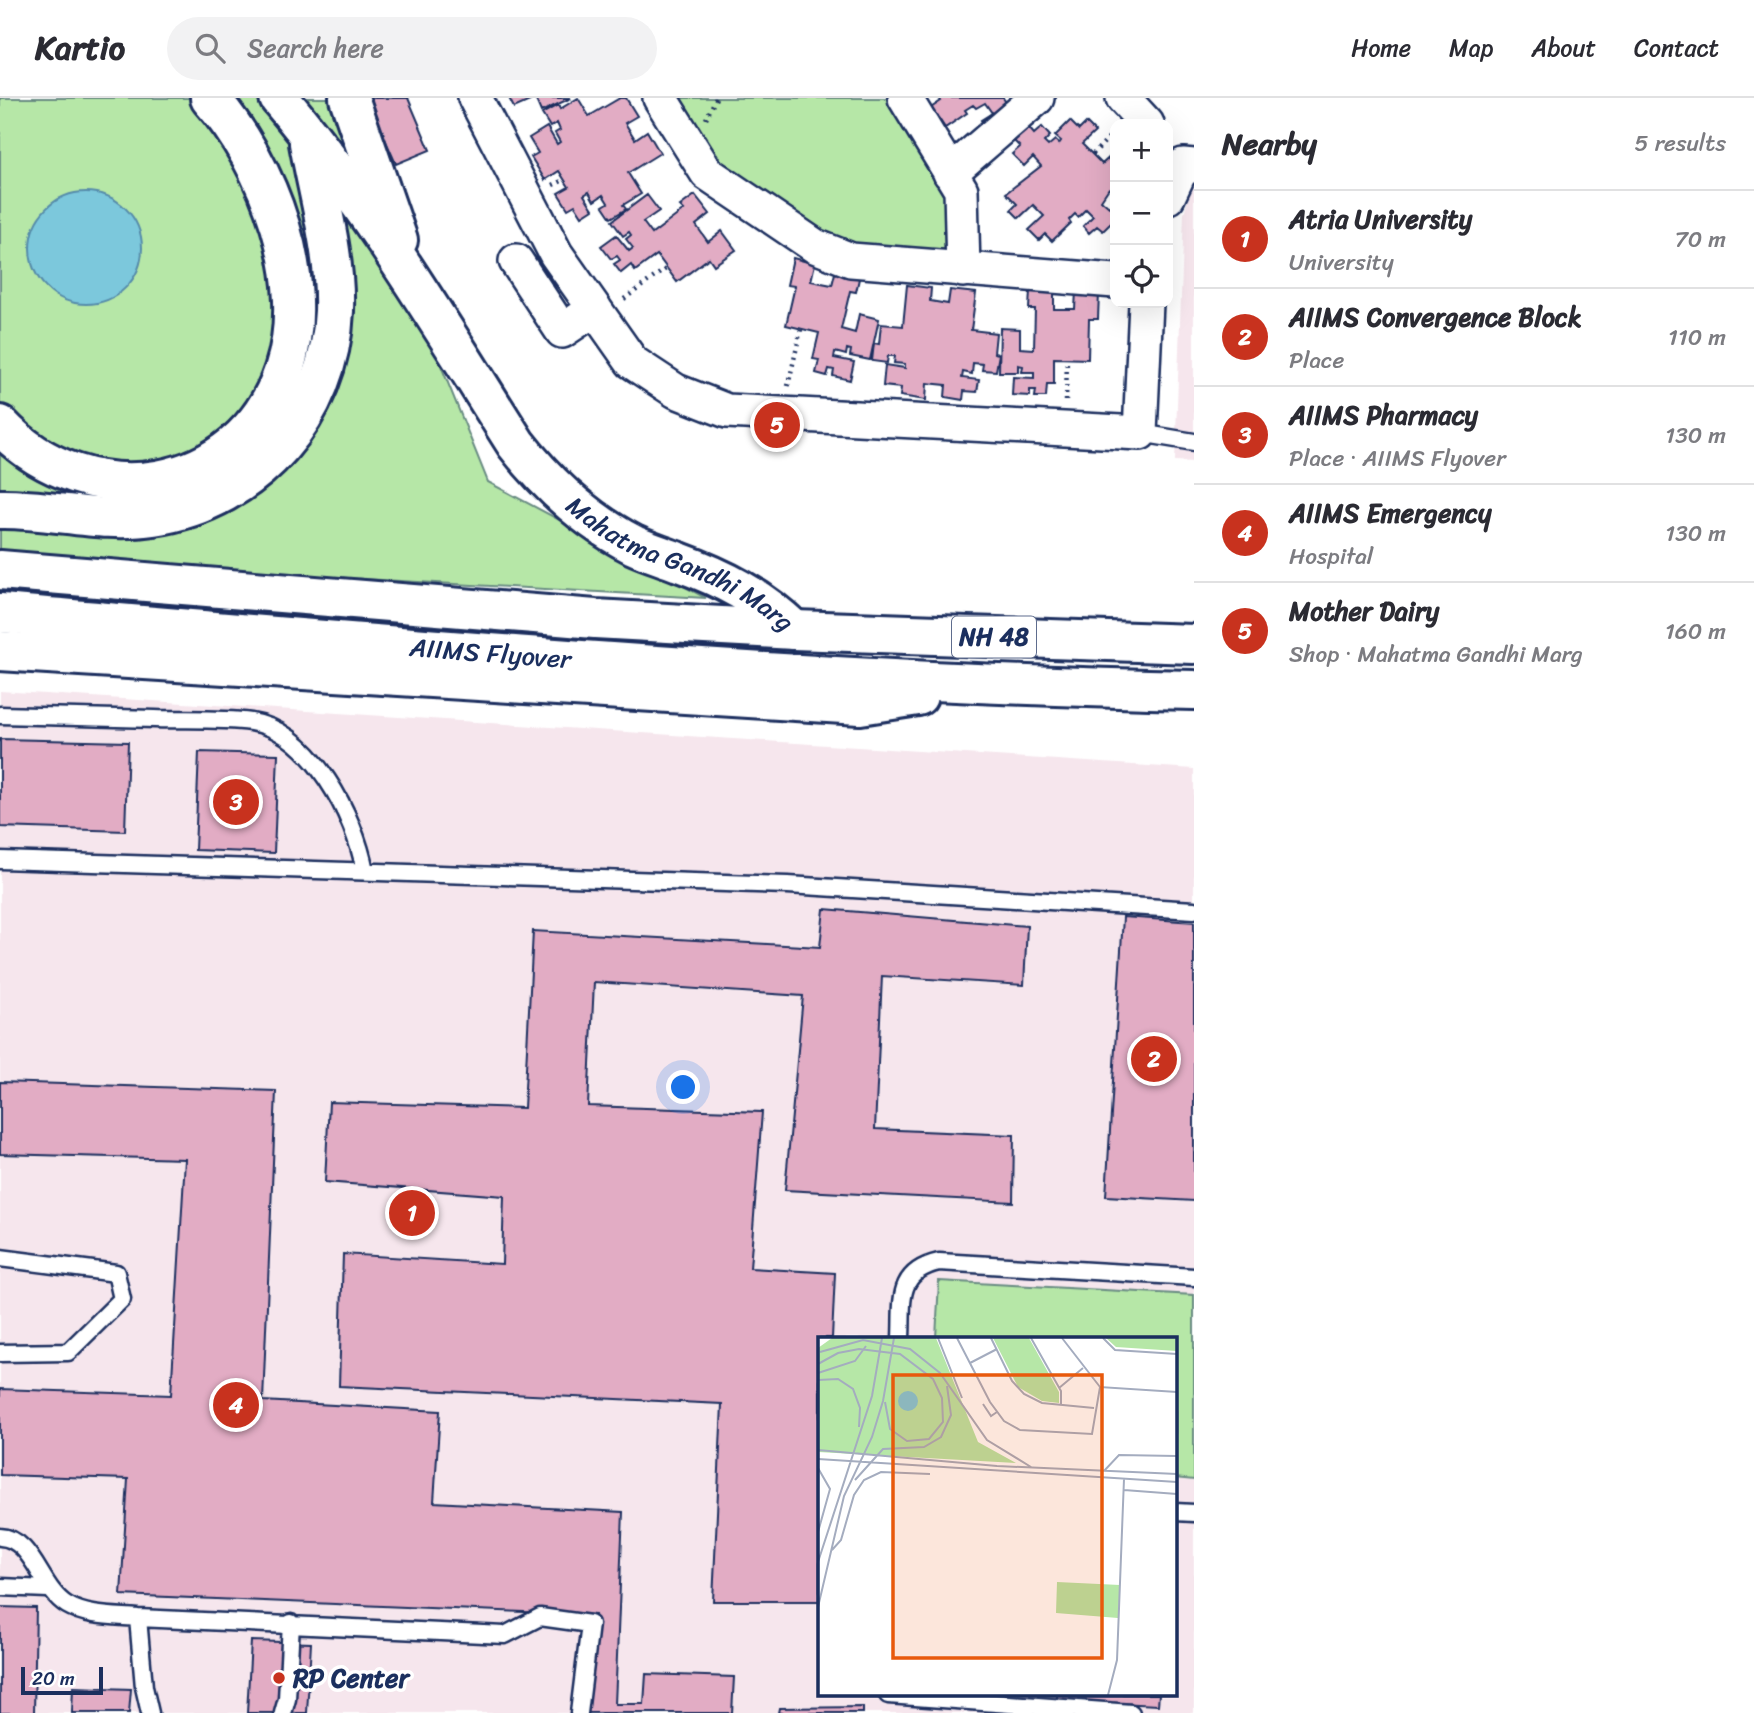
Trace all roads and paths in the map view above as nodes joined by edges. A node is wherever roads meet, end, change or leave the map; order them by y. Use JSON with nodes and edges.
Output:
{"nodes":[{"id":1,"x":279,"y":98,"type":"edge"},
{"id":2,"x":349,"y":98,"type":"edge"},
{"id":3,"x":475,"y":98,"type":"edge"},
{"id":4,"x":660,"y":98,"type":"edge"},
{"id":5,"x":905,"y":98,"type":"edge"},
{"id":6,"x":1037,"y":98,"type":"edge"},
{"id":7,"x":1123,"y":98,"type":"edge"},
{"id":8,"x":220,"y":109,"type":"edge"},
{"id":9,"x":1142,"y":119,"type":"edge"},
{"id":10,"x":307,"y":131,"type":"junction"},
{"id":11,"x":1110,"y":136,"type":"edge"},
{"id":12,"x":1093,"y":154,"type":"dead end"},
{"id":13,"x":1182,"y":160,"type":"edge"},
{"id":14,"x":950,"y":173,"type":"junction"},
{"id":15,"x":1173,"y":184,"type":"edge"},
{"id":16,"x":516,"y":261,"type":"dead end"},
{"id":17,"x":667,"y":268,"type":"dead end"},
{"id":18,"x":963,"y":270,"type":"junction"},
{"id":19,"x":409,"y":275,"type":"junction"},
{"id":20,"x":1110,"y":281,"type":"edge"},
{"id":21,"x":1146,"y":308,"type":"edge"},
{"id":22,"x":598,"y":313,"type":"junction"},
{"id":23,"x":802,"y":329,"type":"dead end"},
{"id":24,"x":1067,"y":358,"type":"dead end"},
{"id":25,"x":782,"y":415,"type":"junction"},
{"id":26,"x":0,"y":425,"type":"edge"},
{"id":27,"x":1064,"y":429,"type":"junction"},
{"id":28,"x":1140,"y":433,"type":"junction"},
{"id":29,"x":1194,"y":442,"type":"edge"},
{"id":30,"x":0,"y":509,"type":"edge"},
{"id":31,"x":0,"y":570,"type":"edge"},
{"id":32,"x":0,"y":614,"type":"edge"},
{"id":33,"x":794,"y":630,"type":"junction"},
{"id":34,"x":1194,"y":644,"type":"edge"},
{"id":35,"x":0,"y":651,"type":"edge"},
{"id":36,"x":982,"y":686,"type":"junction"},
{"id":37,"x":1194,"y":690,"type":"edge"},
{"id":38,"x":0,"y":715,"type":"edge"},
{"id":39,"x":0,"y":860,"type":"edge"},
{"id":40,"x":365,"y":871,"type":"junction"},
{"id":41,"x":1194,"y":910,"type":"edge"},
{"id":42,"x":0,"y":1258,"type":"edge"},
{"id":43,"x":1194,"y":1277,"type":"edge"},
{"id":44,"x":901,"y":1337,"type":"edge"},
{"id":45,"x":0,"y":1353,"type":"edge"},
{"id":46,"x":1176,"y":1512,"type":"edge"},
{"id":47,"x":1194,"y":1513,"type":"edge"},
{"id":48,"x":0,"y":1536,"type":"edge"},
{"id":49,"x":0,"y":1587,"type":"edge"},
{"id":50,"x":48,"y":1589,"type":"junction"},
{"id":51,"x":138,"y":1618,"type":"junction"},
{"id":52,"x":291,"y":1623,"type":"junction"},
{"id":53,"x":902,"y":1696,"type":"edge"},
{"id":54,"x":150,"y":1713,"type":"edge"},
{"id":55,"x":283,"y":1713,"type":"edge"},
{"id":56,"x":579,"y":1713,"type":"edge"},
{"id":57,"x":1131,"y":1713,"type":"edge"}],
"edges":[{"from":1,"to":10,"type":"main road"},
{"from":2,"to":19,"type":"main road"},
{"from":3,"to":22,"type":"street"},
{"from":4,"to":18,"type":"street"},
{"from":5,"to":14,"type":"street"},
{"from":6,"to":14,"type":"street"},
{"from":7,"to":9,"type":"street"},
{"from":8,"to":26,"type":"main road"},
{"from":10,"to":19,"type":"main road"},
{"from":10,"to":30,"type":"main road"},
{"from":11,"to":12,"type":"path"},
{"from":13,"to":15,"type":"street"},
{"from":14,"to":18,"type":"street"},
{"from":16,"to":22,"type":"street"},
{"from":17,"to":22,"type":"path"},
{"from":18,"to":20,"type":"street"},
{"from":19,"to":33,"type":"main road","name":"Mahatma Gandhi Marg"},
{"from":21,"to":28,"type":"street"},
{"from":22,"to":25,"type":"street"},
{"from":23,"to":25,"type":"path"},
{"from":24,"to":27,"type":"path"},
{"from":25,"to":27,"type":"street"},
{"from":27,"to":28,"type":"street"},
{"from":28,"to":29,"type":"lane"},
{"from":31,"to":33,"type":"main road"},
{"from":32,"to":36,"type":"main road","name":"AIIMS Flyover"},
{"from":33,"to":34,"type":"main road","name":"Mahatma Gandhi Marg","number":"NH 48"},
{"from":35,"to":36,"type":"main road"},
{"from":36,"to":37,"type":"main road"},
{"from":38,"to":40,"type":"lane"},
{"from":39,"to":40,"type":"lane"},
{"from":40,"to":41,"type":"lane"},
{"from":42,"to":45,"type":"lane"},
{"from":43,"to":44,"type":"lane"},
{"from":46,"to":47,"type":"lane"},
{"from":48,"to":50,"type":"lane"},
{"from":49,"to":50,"type":"lane"},
{"from":50,"to":51,"type":"lane"},
{"from":51,"to":52,"type":"lane"},
{"from":51,"to":54,"type":"lane"},
{"from":52,"to":55,"type":"lane"},
{"from":52,"to":56,"type":"lane"},
{"from":53,"to":57,"type":"lane"}]}
